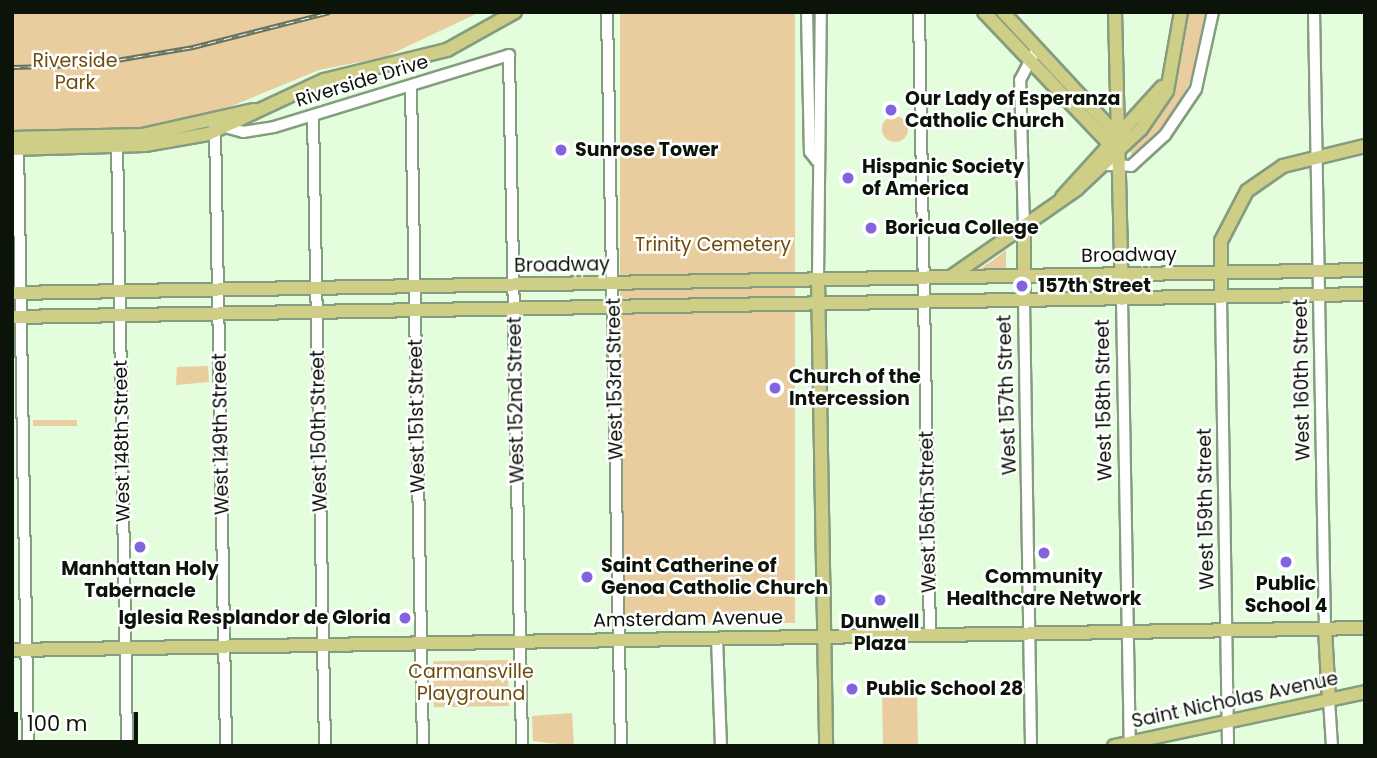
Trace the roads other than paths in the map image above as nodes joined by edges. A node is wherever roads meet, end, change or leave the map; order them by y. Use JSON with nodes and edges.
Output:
{"nodes":[{"id":1,"x":514,"y":12,"type":"edge"},
{"id":2,"x":607,"y":12,"type":"edge"},
{"id":3,"x":807,"y":12,"type":"edge"},
{"id":4,"x":821,"y":12,"type":"edge"},
{"id":5,"x":919,"y":12,"type":"edge"},
{"id":6,"x":984,"y":12,"type":"edge"},
{"id":7,"x":1003,"y":12,"type":"edge"},
{"id":8,"x":1115,"y":12,"type":"edge"},
{"id":9,"x":1181,"y":12,"type":"edge"},
{"id":10,"x":1213,"y":12,"type":"edge"},
{"id":11,"x":1314,"y":12,"type":"edge"},
{"id":12,"x":1035,"y":54,"type":"junction"},
{"id":13,"x":509,"y":55,"type":"joint"},
{"id":14,"x":411,"y":87,"type":"junction"},
{"id":15,"x":313,"y":116,"type":"junction"},
{"id":16,"x":218,"y":127,"type":"junction"},
{"id":17,"x":117,"y":141,"type":"junction"},
{"id":18,"x":15,"y":143,"type":"edge"},
{"id":19,"x":1365,"y":146,"type":"edge"},
{"id":20,"x":1114,"y":153,"type":"junction"},
{"id":21,"x":1317,"y":157,"type":"junction"},
{"id":22,"x":817,"y":161,"type":"junction"},
{"id":23,"x":1061,"y":198,"type":"junction"},
{"id":24,"x":1024,"y":228,"type":"junction"},
{"id":25,"x":1320,"y":270,"type":"junction"},
{"id":26,"x":1365,"y":270,"type":"edge"},
{"id":27,"x":1221,"y":272,"type":"junction"},
{"id":28,"x":1122,"y":275,"type":"junction"},
{"id":29,"x":1024,"y":277,"type":"junction"},
{"id":30,"x":950,"y":278,"type":"junction"},
{"id":31,"x":818,"y":279,"type":"junction"},
{"id":32,"x":925,"y":279,"type":"junction"},
{"id":33,"x":614,"y":284,"type":"junction"},
{"id":34,"x":514,"y":285,"type":"junction"},
{"id":35,"x":414,"y":288,"type":"junction"},
{"id":36,"x":317,"y":289,"type":"junction"},
{"id":37,"x":219,"y":290,"type":"junction"},
{"id":38,"x":120,"y":292,"type":"junction"},
{"id":39,"x":17,"y":293,"type":"edge"},
{"id":40,"x":1365,"y":294,"type":"edge"},
{"id":41,"x":1320,"y":295,"type":"junction"},
{"id":42,"x":1221,"y":297,"type":"junction"},
{"id":43,"x":1122,"y":299,"type":"junction"},
{"id":44,"x":1024,"y":300,"type":"junction"},
{"id":45,"x":818,"y":302,"type":"junction"},
{"id":46,"x":925,"y":302,"type":"junction"},
{"id":47,"x":614,"y":308,"type":"junction"},
{"id":48,"x":415,"y":310,"type":"junction"},
{"id":49,"x":514,"y":310,"type":"junction"},
{"id":50,"x":317,"y":311,"type":"junction"},
{"id":51,"x":219,"y":313,"type":"junction"},
{"id":52,"x":120,"y":315,"type":"junction"},
{"id":53,"x":17,"y":317,"type":"edge"},
{"id":54,"x":1365,"y":628,"type":"edge"},
{"id":55,"x":1227,"y":629,"type":"junction"},
{"id":56,"x":1325,"y":629,"type":"junction"},
{"id":57,"x":1128,"y":631,"type":"junction"},
{"id":58,"x":1033,"y":633,"type":"junction"},
{"id":59,"x":825,"y":635,"type":"junction"},
{"id":60,"x":930,"y":635,"type":"junction"},
{"id":61,"x":717,"y":638,"type":"junction"},
{"id":62,"x":619,"y":640,"type":"junction"},
{"id":63,"x":520,"y":642,"type":"junction"},
{"id":64,"x":421,"y":643,"type":"junction"},
{"id":65,"x":323,"y":645,"type":"junction"},
{"id":66,"x":225,"y":647,"type":"junction"},
{"id":67,"x":126,"y":648,"type":"junction"},
{"id":68,"x":12,"y":650,"type":"edge"},
{"id":69,"x":27,"y":650,"type":"junction"},
{"id":70,"x":1365,"y":692,"type":"edge"},
{"id":71,"x":1329,"y":700,"type":"junction"},
{"id":72,"x":1228,"y":720,"type":"junction"},
{"id":73,"x":1130,"y":743,"type":"edge"},
{"id":74,"x":29,"y":746,"type":"edge"},
{"id":75,"x":127,"y":746,"type":"edge"},
{"id":76,"x":226,"y":746,"type":"edge"},
{"id":77,"x":324,"y":746,"type":"edge"},
{"id":78,"x":423,"y":746,"type":"edge"},
{"id":79,"x":522,"y":746,"type":"edge"},
{"id":80,"x":621,"y":746,"type":"edge"},
{"id":81,"x":721,"y":746,"type":"edge"},
{"id":82,"x":826,"y":746,"type":"edge"},
{"id":83,"x":1031,"y":746,"type":"edge"},
{"id":84,"x":1114,"y":746,"type":"edge"},
{"id":85,"x":1228,"y":746,"type":"edge"},
{"id":86,"x":1332,"y":746,"type":"edge"}],
"edges":[{"from":1,"to":16,"type":"main road","name":"Riverside Drive"},
{"from":2,"to":33,"type":"street","name":"West 153rd Street"},
{"from":3,"to":22,"type":"street"},
{"from":4,"to":22,"type":"street"},
{"from":5,"to":32,"type":"street","name":"West 156th Street"},
{"from":6,"to":12,"type":"main road"},
{"from":7,"to":12,"type":"main road"},
{"from":8,"to":20,"type":"main road","name":"West 158th Street"},
{"from":9,"to":20,"type":"main road"},
{"from":10,"to":20,"type":"street"},
{"from":11,"to":21,"type":"street","name":"West 160th Street"},
{"from":12,"to":20,"type":"main road"},
{"from":12,"to":24,"type":"street","name":"West 157th Street"},
{"from":13,"to":14,"type":"street","name":"Riverside Drive"},
{"from":13,"to":34,"type":"street","name":"West 152nd Street"},
{"from":14,"to":15,"type":"street","name":"Riverside Drive"},
{"from":14,"to":35,"type":"street","name":"West 151st Street"},
{"from":15,"to":16,"type":"street","name":"Riverside Drive"},
{"from":15,"to":36,"type":"street","name":"West 150th Street"},
{"from":16,"to":17,"type":"main road","name":"Riverside Drive"},
{"from":16,"to":37,"type":"street","name":"West 149th Street"},
{"from":17,"to":18,"type":"main road","name":"Riverside Drive"},
{"from":17,"to":38,"type":"street","name":"West 148th Street"},
{"from":18,"to":39,"type":"street"},
{"from":19,"to":21,"type":"main road","name":"West 159th Street"},
{"from":20,"to":23,"type":"main road"},
{"from":20,"to":23,"type":"main road"},
{"from":20,"to":28,"type":"main road","name":"West 158th Street"},
{"from":21,"to":25,"type":"street","name":"West 160th Street"},
{"from":21,"to":27,"type":"main road","name":"West 159th Street"},
{"from":22,"to":31,"type":"street"},
{"from":23,"to":24,"type":"main road"},
{"from":24,"to":29,"type":"main road","name":"West 157th Street"},
{"from":24,"to":30,"type":"main road"},
{"from":25,"to":26,"type":"main road","name":"Broadway"},
{"from":25,"to":27,"type":"main road","name":"Broadway"},
{"from":25,"to":41,"type":"street","name":"West 160th Street"},
{"from":27,"to":28,"type":"main road","name":"Broadway"},
{"from":27,"to":42,"type":"main road","name":"West 159th Street"},
{"from":28,"to":29,"type":"main road","name":"Broadway"},
{"from":28,"to":43,"type":"main road","name":"West 158th Street"},
{"from":29,"to":30,"type":"main road","name":"Broadway"},
{"from":29,"to":44,"type":"main road","name":"West 157th Street"},
{"from":30,"to":32,"type":"main road","name":"Broadway"},
{"from":31,"to":32,"type":"main road","name":"Broadway"},
{"from":31,"to":33,"type":"main road","name":"Broadway"},
{"from":31,"to":45,"type":"main road"},
{"from":32,"to":46,"type":"street","name":"West 156th Street"},
{"from":33,"to":34,"type":"main road","name":"Broadway"},
{"from":33,"to":47,"type":"street","name":"West 153rd Street"},
{"from":34,"to":35,"type":"main road","name":"Broadway"},
{"from":34,"to":49,"type":"street","name":"West 152nd Street"},
{"from":35,"to":36,"type":"main road","name":"Broadway"},
{"from":35,"to":48,"type":"street","name":"West 151st Street"},
{"from":36,"to":37,"type":"main road","name":"Broadway"},
{"from":36,"to":50,"type":"street","name":"West 150th Street"},
{"from":37,"to":38,"type":"main road","name":"Broadway"},
{"from":37,"to":51,"type":"street","name":"West 149th Street"},
{"from":38,"to":39,"type":"main road","name":"Broadway"},
{"from":38,"to":52,"type":"street","name":"West 148th Street"},
{"from":39,"to":53,"type":"street"},
{"from":40,"to":41,"type":"main road"},
{"from":41,"to":42,"type":"main road"},
{"from":41,"to":56,"type":"street","name":"West 160th Street"},
{"from":42,"to":43,"type":"main road"},
{"from":42,"to":55,"type":"street","name":"West 159th Street"},
{"from":43,"to":44,"type":"main road"},
{"from":43,"to":57,"type":"street","name":"West 158th Street"},
{"from":44,"to":46,"type":"main road"},
{"from":44,"to":58,"type":"street","name":"West 157th Street"},
{"from":45,"to":46,"type":"main road"},
{"from":45,"to":47,"type":"main road"},
{"from":45,"to":59,"type":"main road"},
{"from":46,"to":60,"type":"street","name":"West 156th Street"},
{"from":47,"to":49,"type":"main road"},
{"from":47,"to":62,"type":"street","name":"West 153rd Street"},
{"from":48,"to":49,"type":"main road"},
{"from":48,"to":50,"type":"main road"},
{"from":48,"to":64,"type":"street","name":"West 151st Street"},
{"from":49,"to":63,"type":"street","name":"West 152nd Street"},
{"from":50,"to":51,"type":"main road"},
{"from":50,"to":65,"type":"street","name":"West 150th Street"},
{"from":51,"to":52,"type":"main road"},
{"from":51,"to":66,"type":"street","name":"West 149th Street"},
{"from":52,"to":53,"type":"main road"},
{"from":52,"to":67,"type":"street","name":"West 148th Street"},
{"from":53,"to":69,"type":"street"},
{"from":54,"to":56,"type":"main road","name":"Amsterdam Avenue"},
{"from":55,"to":56,"type":"main road","name":"Amsterdam Avenue"},
{"from":55,"to":57,"type":"main road","name":"Amsterdam Avenue"},
{"from":55,"to":72,"type":"street","name":"West 159th Street"},
{"from":56,"to":71,"type":"main road","name":"West 160th Street"},
{"from":57,"to":58,"type":"main road","name":"Amsterdam Avenue"},
{"from":57,"to":73,"type":"street","name":"West 158th Street"},
{"from":58,"to":60,"type":"main road","name":"Amsterdam Avenue"},
{"from":58,"to":83,"type":"street","name":"West 157th Street"},
{"from":59,"to":60,"type":"main road","name":"Amsterdam Avenue"},
{"from":59,"to":61,"type":"main road","name":"Amsterdam Avenue"},
{"from":59,"to":82,"type":"main road"},
{"from":61,"to":62,"type":"main road","name":"Amsterdam Avenue"},
{"from":61,"to":81,"type":"street"},
{"from":62,"to":63,"type":"main road","name":"Amsterdam Avenue"},
{"from":62,"to":80,"type":"street","name":"West 153rd Street"},
{"from":63,"to":64,"type":"main road","name":"Amsterdam Avenue"},
{"from":63,"to":79,"type":"street","name":"West 152nd Street"},
{"from":64,"to":65,"type":"main road","name":"Amsterdam Avenue"},
{"from":64,"to":78,"type":"street","name":"West 151st Street"},
{"from":65,"to":66,"type":"main road","name":"Amsterdam Avenue"},
{"from":65,"to":77,"type":"street","name":"West 150th Street"},
{"from":66,"to":67,"type":"main road","name":"Amsterdam Avenue"},
{"from":66,"to":76,"type":"street","name":"West 149th Street"},
{"from":67,"to":69,"type":"main road","name":"Amsterdam Avenue"},
{"from":67,"to":75,"type":"street","name":"West 148th Street"},
{"from":68,"to":69,"type":"main road","name":"Amsterdam Avenue"},
{"from":69,"to":74,"type":"street"},
{"from":70,"to":71,"type":"main road","name":"Saint Nicholas Avenue"},
{"from":71,"to":72,"type":"main road","name":"Saint Nicholas Avenue"},
{"from":71,"to":86,"type":"street","name":"West 160th Street"},
{"from":72,"to":73,"type":"main road","name":"Saint Nicholas Avenue"},
{"from":72,"to":85,"type":"street","name":"West 159th Street"},
{"from":73,"to":84,"type":"main road","name":"Saint Nicholas Avenue"}]}
